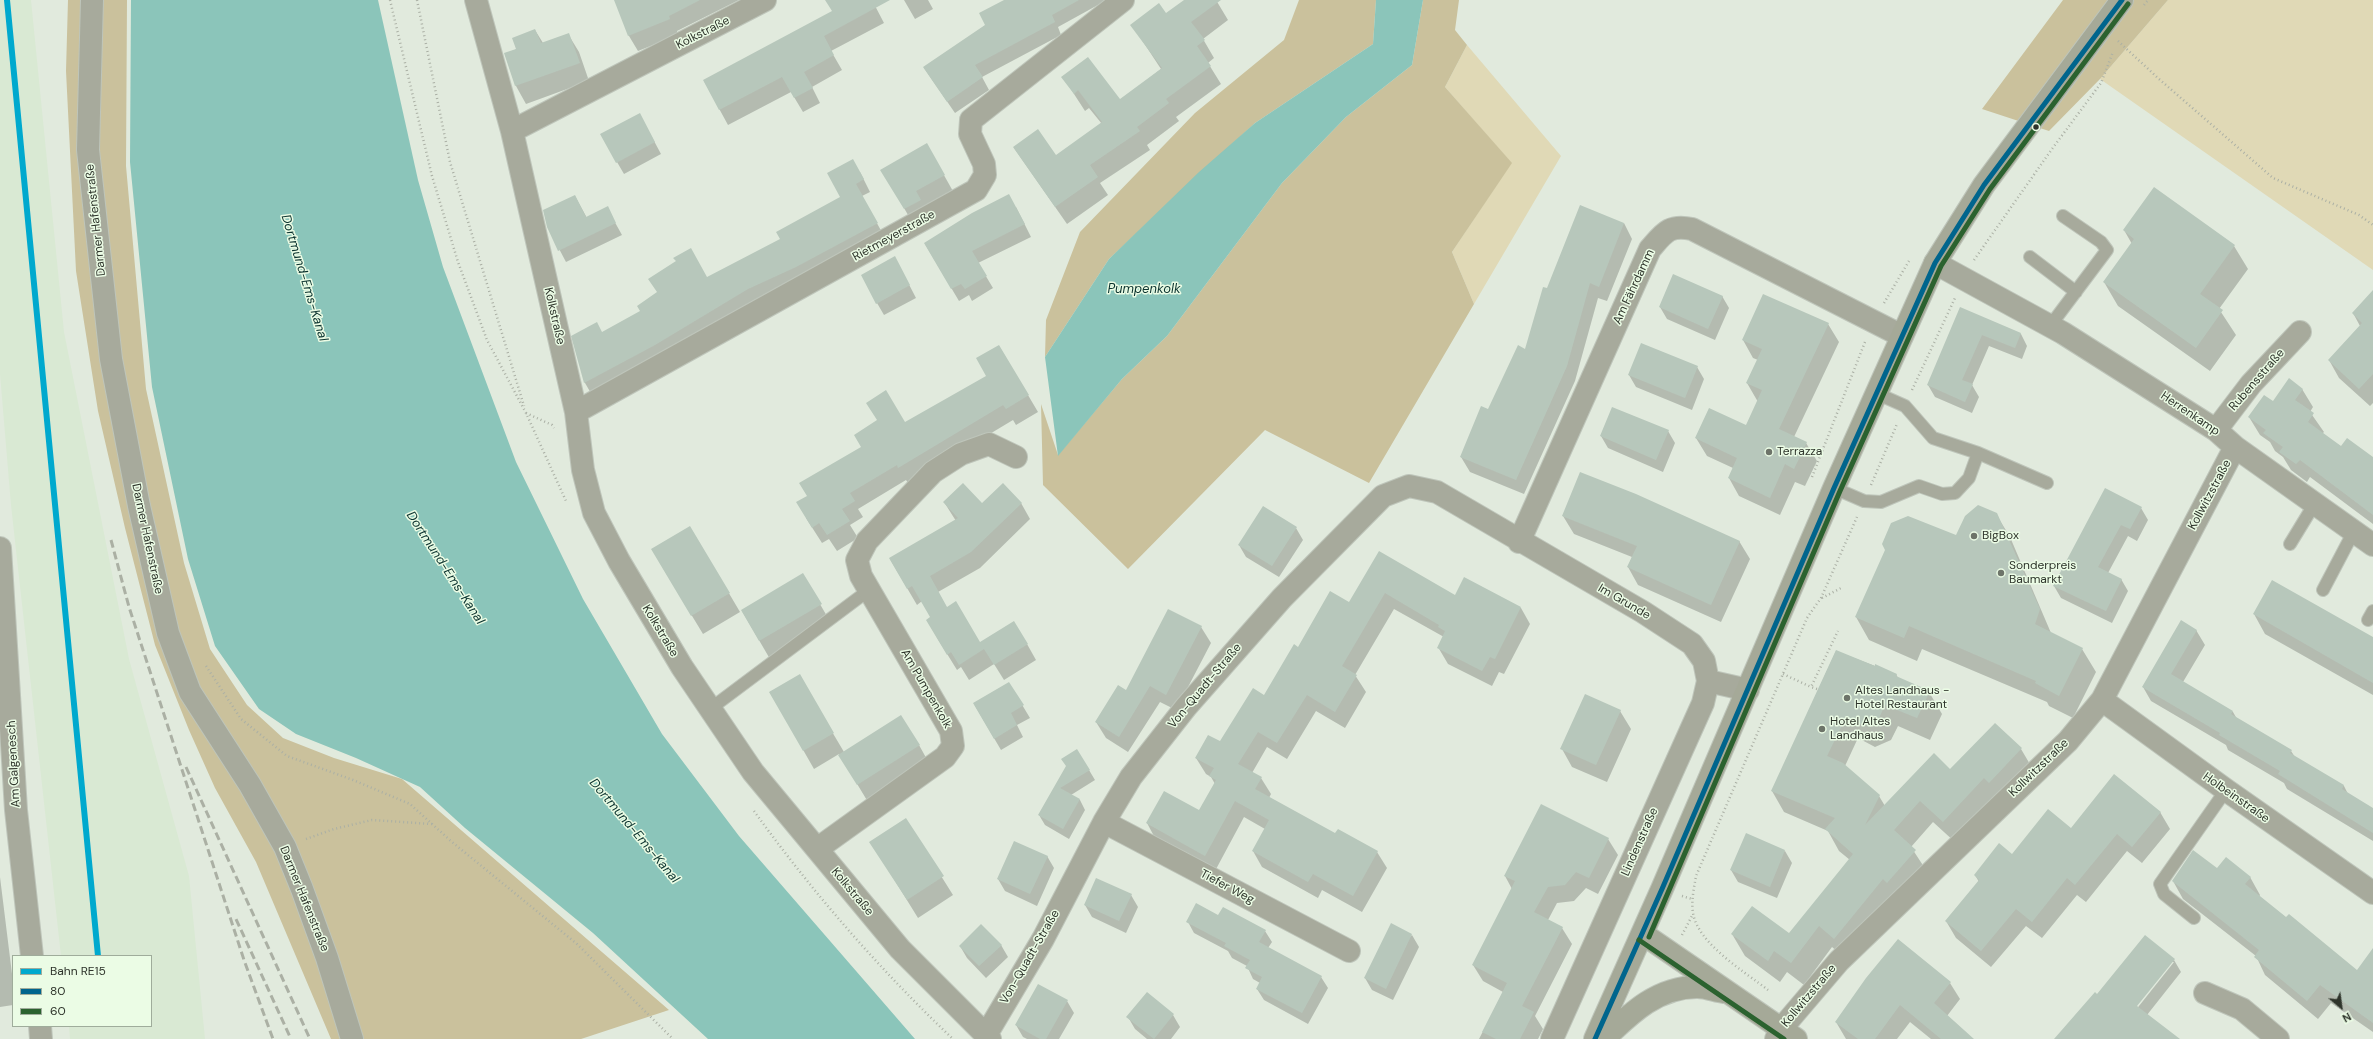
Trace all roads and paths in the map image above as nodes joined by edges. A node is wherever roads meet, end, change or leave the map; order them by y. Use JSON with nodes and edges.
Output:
{"nodes":[{"id":1,"x":92,"y":0,"type":"edge"},
{"id":2,"x":390,"y":0,"type":"edge"},
{"id":3,"x":417,"y":0,"type":"edge"},
{"id":4,"x":476,"y":0,"type":"edge"},
{"id":5,"x":766,"y":0,"type":"edge"},
{"id":6,"x":1123,"y":0,"type":"edge"},
{"id":7,"x":2148,"y":0,"type":"edge"},
{"id":8,"x":2131,"y":6,"type":"edge"},
{"id":9,"x":2100,"y":27,"type":"junction"},
{"id":10,"x":2122,"y":35,"type":"dead end"},
{"id":11,"x":2117,"y":40,"type":"junction"},
{"id":12,"x":512,"y":131,"type":"junction"},
{"id":13,"x":2064,"y":216,"type":"dead end"},
{"id":14,"x":2373,"y":225,"type":"edge"},
{"id":15,"x":2030,"y":257,"type":"dead end"},
{"id":16,"x":1935,"y":263,"type":"junction"},
{"id":17,"x":1964,"y":279,"type":"junction"},
{"id":18,"x":2076,"y":292,"type":"junction"},
{"id":19,"x":2050,"y":326,"type":"junction"},
{"id":20,"x":2300,"y":332,"type":"dead end"},
{"id":21,"x":1902,"y":336,"type":"junction"},
{"id":22,"x":1878,"y":394,"type":"junction"},
{"id":23,"x":1905,"y":406,"type":"junction"},
{"id":24,"x":576,"y":412,"type":"junction"},
{"id":25,"x":2216,"y":430,"type":"junction"},
{"id":26,"x":2235,"y":447,"type":"junction"},
{"id":27,"x":1978,"y":453,"type":"junction"},
{"id":28,"x":1016,"y":457,"type":"dead end"},
{"id":29,"x":2046,"y":483,"type":"dead end"},
{"id":30,"x":1834,"y":488,"type":"junction"},
{"id":31,"x":1864,"y":501,"type":"junction"},
{"id":32,"x":2315,"y":504,"type":"junction"},
{"id":33,"x":2354,"y":531,"type":"junction"},
{"id":34,"x":1519,"y":542,"type":"junction"},
{"id":35,"x":2290,"y":544,"type":"dead end"},
{"id":36,"x":2373,"y":545,"type":"edge"},
{"id":37,"x":0,"y":548,"type":"edge"},
{"id":38,"x":1843,"y":587,"type":"dead end"},
{"id":39,"x":869,"y":590,"type":"junction"},
{"id":40,"x":2323,"y":590,"type":"dead end"},
{"id":41,"x":1821,"y":598,"type":"junction"},
{"id":42,"x":1838,"y":631,"type":"dead end"},
{"id":43,"x":202,"y":660,"type":"dead end"},
{"id":44,"x":1783,"y":674,"type":"junction"},
{"id":45,"x":1708,"y":681,"type":"junction"},
{"id":46,"x":1812,"y":687,"type":"junction"},
{"id":47,"x":1817,"y":689,"type":"dead end"},
{"id":48,"x":1748,"y":690,"type":"junction"},
{"id":49,"x":2102,"y":700,"type":"junction"},
{"id":50,"x":710,"y":709,"type":"junction"},
{"id":51,"x":2226,"y":790,"type":"junction"},
{"id":52,"x":1104,"y":822,"type":"junction"},
{"id":53,"x":432,"y":824,"type":"junction"},
{"id":54,"x":285,"y":847,"type":"junction"},
{"id":55,"x":817,"y":850,"type":"junction"},
{"id":56,"x":2373,"y":893,"type":"edge"},
{"id":57,"x":2194,"y":918,"type":"dead end"},
{"id":58,"x":1642,"y":934,"type":"junction"},
{"id":59,"x":1350,"y":951,"type":"dead end"},
{"id":60,"x":32,"y":955,"type":"edge"},
{"id":61,"x":2205,"y":993,"type":"dead end"},
{"id":62,"x":1729,"y":994,"type":"junction"},
{"id":63,"x":1772,"y":994,"type":"dead end"},
{"id":64,"x":40,"y":1027,"type":"edge"},
{"id":65,"x":1784,"y":1036,"type":"edge"},
{"id":66,"x":988,"y":1037,"type":"edge"},
{"id":67,"x":41,"y":1039,"type":"edge"},
{"id":68,"x":352,"y":1039,"type":"edge"},
{"id":69,"x":673,"y":1039,"type":"edge"},
{"id":70,"x":1552,"y":1039,"type":"edge"},
{"id":71,"x":1595,"y":1039,"type":"edge"},
{"id":72,"x":1604,"y":1039,"type":"edge"},
{"id":73,"x":2278,"y":1039,"type":"edge"}],
"edges":[{"from":1,"to":54,"type":"street","name":"Darmer Hafenstraße"},
{"from":2,"to":3,"type":"path"},
{"from":4,"to":12,"type":"street","name":"Kolkstraße"},
{"from":5,"to":12,"type":"street","name":"Kolkstraße"},
{"from":6,"to":24,"type":"street","name":"Rietmeyerstraße"},
{"from":7,"to":8,"type":"path"},
{"from":8,"to":9,"type":"main road"},
{"from":9,"to":11,"type":"path"},
{"from":9,"to":16,"type":"main road"},
{"from":10,"to":11,"type":"path"},
{"from":11,"to":14,"type":"path"},
{"from":11,"to":17,"type":"path"},
{"from":12,"to":24,"type":"street","name":"Kolkstraße"},
{"from":13,"to":18,"type":"lane"},
{"from":15,"to":18,"type":"lane"},
{"from":16,"to":17,"type":"street","name":"Herrenkamp"},
{"from":16,"to":21,"type":"main road"},
{"from":17,"to":19,"type":"street","name":"Herrenkamp"},
{"from":17,"to":23,"type":"path"},
{"from":18,"to":19,"type":"lane"},
{"from":19,"to":25,"type":"street","name":"Herrenkamp"},
{"from":20,"to":25,"type":"street","name":"Rubensstraße"},
{"from":21,"to":22,"type":"main road"},
{"from":21,"to":34,"type":"street","name":"Am Fährdamm"},
{"from":22,"to":23,"type":"lane"},
{"from":22,"to":30,"type":"main road"},
{"from":23,"to":27,"type":"lane"},
{"from":23,"to":31,"type":"path"},
{"from":24,"to":50,"type":"street","name":"Kolkstraße"},
{"from":25,"to":26,"type":"street","name":"Herrenkamp"},
{"from":26,"to":32,"type":"street","name":"Herrenkamp"},
{"from":26,"to":49,"type":"street","name":"Kollwitzstraße"},
{"from":27,"to":29,"type":"lane"},
{"from":27,"to":31,"type":"lane"},
{"from":28,"to":39,"type":"street","name":"Am Pumpenkolk"},
{"from":30,"to":31,"type":"lane"},
{"from":30,"to":48,"type":"main road"},
{"from":31,"to":41,"type":"path"},
{"from":32,"to":33,"type":"street","name":"Herrenkamp"},
{"from":32,"to":35,"type":"lane"},
{"from":33,"to":36,"type":"street","name":"Herrenkamp"},
{"from":33,"to":40,"type":"lane"},
{"from":34,"to":45,"type":"street","name":"Im Grunde"},
{"from":34,"to":52,"type":"street","name":"Von-Quadt-Straße"},
{"from":37,"to":60,"type":"street","name":"Am Galgenesch"},
{"from":38,"to":41,"type":"path"},
{"from":39,"to":50,"type":"lane"},
{"from":39,"to":55,"type":"street","name":"Am Pumpenkolk"},
{"from":41,"to":44,"type":"path"},
{"from":42,"to":46,"type":"path"},
{"from":43,"to":53,"type":"path"},
{"from":44,"to":46,"type":"path"},
{"from":44,"to":63,"type":"path"},
{"from":45,"to":48,"type":"street"},
{"from":45,"to":70,"type":"street","name":"Lindenstraße"},
{"from":46,"to":47,"type":"path"},
{"from":48,"to":58,"type":"main road"},
{"from":49,"to":51,"type":"street","name":"Holbeinstraße"},
{"from":49,"to":65,"type":"street","name":"Kollwitzstraße"},
{"from":50,"to":55,"type":"street","name":"Kolkstraße"},
{"from":51,"to":56,"type":"street","name":"Holbeinstraße"},
{"from":51,"to":57,"type":"lane"},
{"from":52,"to":59,"type":"street","name":"Tiefer Weg"},
{"from":52,"to":66,"type":"street","name":"Von-Quadt-Straße"},
{"from":53,"to":54,"type":"path"},
{"from":53,"to":69,"type":"path"},
{"from":54,"to":68,"type":"street","name":"Darmer Hafenstraße"},
{"from":55,"to":66,"type":"street","name":"Kolkstraße"},
{"from":58,"to":62,"type":"main road"},
{"from":58,"to":71,"type":"main road"},
{"from":61,"to":73,"type":"street"},
{"from":62,"to":65,"type":"main road"},
{"from":62,"to":72,"type":"main road"},
{"from":64,"to":67,"type":"street"}]}
